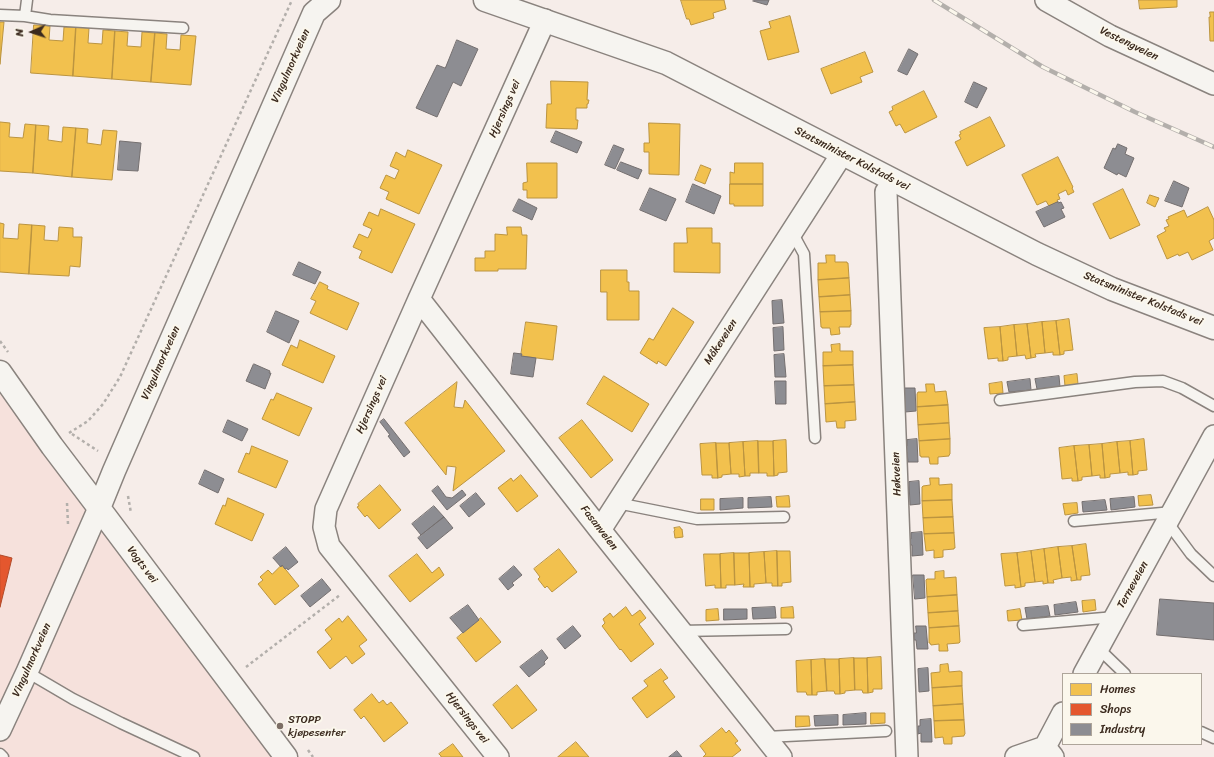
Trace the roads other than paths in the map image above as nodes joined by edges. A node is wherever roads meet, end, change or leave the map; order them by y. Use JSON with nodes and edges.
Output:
{"nodes":[{"id":1,"x":27,"y":0,"type":"edge"},
{"id":2,"x":328,"y":0,"type":"edge"},
{"id":3,"x":485,"y":0,"type":"edge"},
{"id":4,"x":1046,"y":0,"type":"edge"},
{"id":5,"x":0,"y":14,"type":"edge"},
{"id":6,"x":25,"y":16,"type":"junction"},
{"id":7,"x":545,"y":20,"type":"junction"},
{"id":8,"x":183,"y":28,"type":"dead end"},
{"id":9,"x":1214,"y":84,"type":"edge"},
{"id":10,"x":842,"y":154,"type":"junction"},
{"id":11,"x":886,"y":192,"type":"dead end"},
{"id":12,"x":792,"y":232,"type":"junction"},
{"id":13,"x":419,"y":298,"type":"junction"},
{"id":14,"x":1214,"y":328,"type":"edge"},
{"id":15,"x":0,"y":372,"type":"edge"},
{"id":16,"x":1000,"y":400,"type":"dead end"},
{"id":17,"x":1214,"y":406,"type":"edge"},
{"id":18,"x":1214,"y":436,"type":"edge"},
{"id":19,"x":815,"y":438,"type":"dead end"},
{"id":20,"x":617,"y":503,"type":"junction"},
{"id":21,"x":99,"y":508,"type":"junction"},
{"id":22,"x":784,"y":517,"type":"dead end"},
{"id":23,"x":1170,"y":518,"type":"junction"},
{"id":24,"x":1074,"y":521,"type":"dead end"},
{"id":25,"x":600,"y":530,"type":"junction"},
{"id":26,"x":1214,"y":576,"type":"edge"},
{"id":27,"x":1115,"y":617,"type":"junction"},
{"id":28,"x":1023,"y":625,"type":"dead end"},
{"id":29,"x":786,"y":629,"type":"dead end"},
{"id":30,"x":680,"y":631,"type":"junction"},
{"id":31,"x":1098,"y":648,"type":"junction"},
{"id":32,"x":27,"y":672,"type":"junction"},
{"id":33,"x":1085,"y":673,"type":"edge"},
{"id":34,"x":1124,"y":673,"type":"edge"},
{"id":35,"x":1062,"y":717,"type":"edge"},
{"id":36,"x":0,"y":730,"type":"edge"},
{"id":37,"x":886,"y":731,"type":"dead end"},
{"id":38,"x":1202,"y":732,"type":"edge"},
{"id":39,"x":765,"y":737,"type":"junction"},
{"id":40,"x":1214,"y":738,"type":"edge"},
{"id":41,"x":1049,"y":752,"type":"edge"},
{"id":42,"x":0,"y":754,"type":"edge"},
{"id":43,"x":3,"y":757,"type":"edge"},
{"id":44,"x":194,"y":757,"type":"edge"},
{"id":45,"x":286,"y":757,"type":"edge"},
{"id":46,"x":498,"y":757,"type":"edge"},
{"id":47,"x":781,"y":757,"type":"edge"},
{"id":48,"x":907,"y":757,"type":"edge"},
{"id":49,"x":1016,"y":757,"type":"edge"}],
"edges":[{"from":1,"to":6,"type":"lane"},
{"from":2,"to":21,"type":"street","name":"Vingulmorkveien"},
{"from":3,"to":7,"type":"street","name":"Statsminister Kolstads vei"},
{"from":4,"to":9,"type":"street","name":"Vestengveien"},
{"from":5,"to":6,"type":"lane"},
{"from":6,"to":8,"type":"lane"},
{"from":7,"to":10,"type":"street","name":"Statsminister Kolstads vei"},
{"from":7,"to":13,"type":"street","name":"Hjersings vei"},
{"from":10,"to":12,"type":"street","name":"Måkeveien"},
{"from":10,"to":14,"type":"street","name":"Statsminister Kolstads vei"},
{"from":11,"to":48,"type":"street","name":"Høkveien"},
{"from":12,"to":19,"type":"lane"},
{"from":12,"to":20,"type":"street","name":"Måkeveien"},
{"from":13,"to":25,"type":"street","name":"Fasanveien"},
{"from":13,"to":46,"type":"street","name":"Hjersings vei"},
{"from":15,"to":21,"type":"street","name":"Vogts vei"},
{"from":16,"to":17,"type":"lane"},
{"from":18,"to":23,"type":"street","name":"Terneveien"},
{"from":20,"to":22,"type":"lane"},
{"from":20,"to":25,"type":"street","name":"Måkeveien"},
{"from":21,"to":32,"type":"street","name":"Vingulmorkveien"},
{"from":21,"to":45,"type":"street","name":"Vogts vei"},
{"from":23,"to":24,"type":"lane"},
{"from":23,"to":26,"type":"lane"},
{"from":23,"to":27,"type":"street","name":"Terneveien"},
{"from":25,"to":30,"type":"street","name":"Fasanveien"},
{"from":27,"to":28,"type":"lane"},
{"from":27,"to":31,"type":"street","name":"Terneveien"},
{"from":29,"to":30,"type":"lane"},
{"from":30,"to":39,"type":"street","name":"Fasanveien"},
{"from":31,"to":33,"type":"street","name":"Terneveien"},
{"from":31,"to":34,"type":"lane"},
{"from":32,"to":36,"type":"street","name":"Vingulmorkveien"},
{"from":32,"to":44,"type":"lane"},
{"from":35,"to":41,"type":"street"},
{"from":37,"to":39,"type":"lane"},
{"from":38,"to":40,"type":"lane"},
{"from":39,"to":47,"type":"street","name":"Fasanveien"},
{"from":41,"to":49,"type":"street"},
{"from":42,"to":43,"type":"lane"}]}
